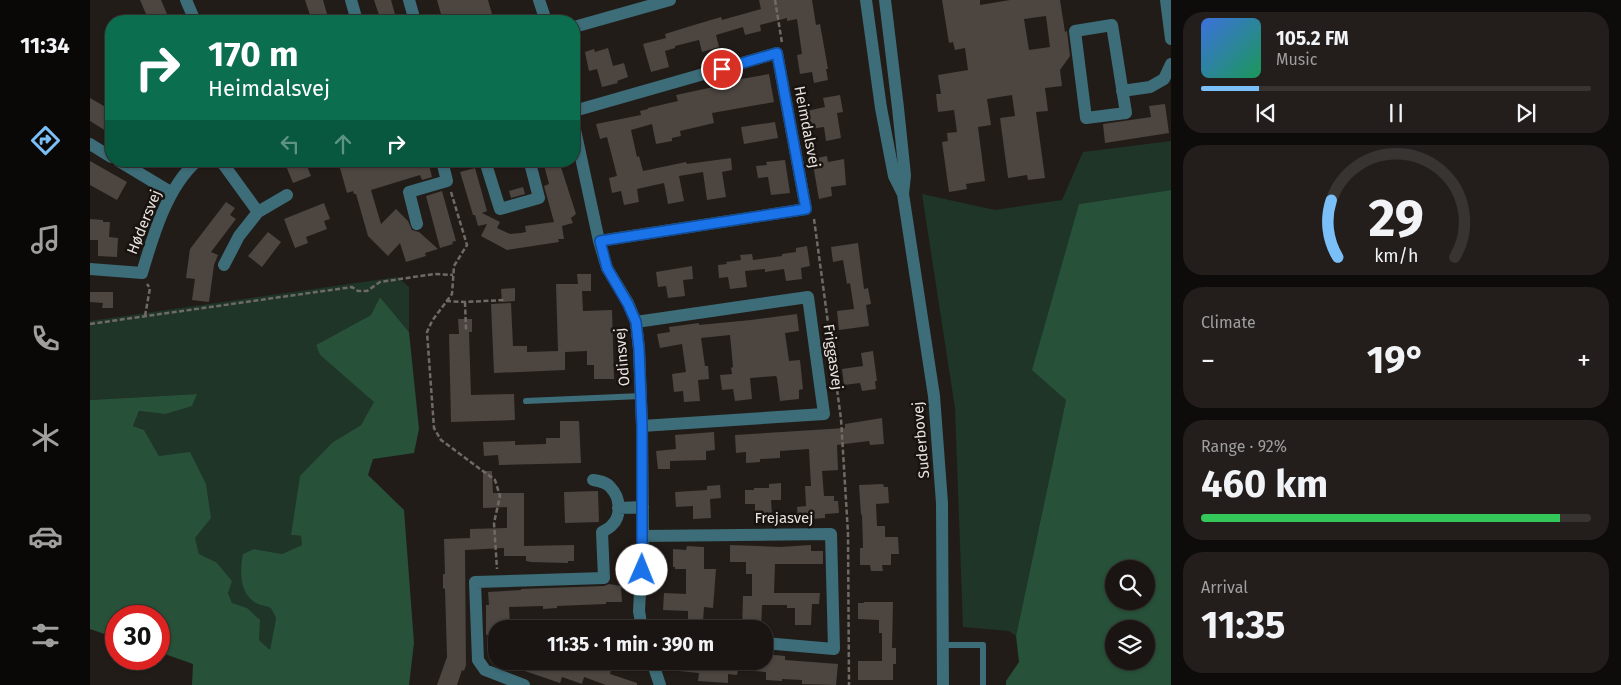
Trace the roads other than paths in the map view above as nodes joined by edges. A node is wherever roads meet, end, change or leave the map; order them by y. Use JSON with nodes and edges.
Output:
{"nodes":[{"id":1,"x":186,"y":0,"type":"edge"},
{"id":2,"x":351,"y":0,"type":"edge"},
{"id":3,"x":409,"y":0,"type":"edge"},
{"id":4,"x":539,"y":0,"type":"edge"},
{"id":5,"x":670,"y":0,"type":"edge"},
{"id":6,"x":866,"y":0,"type":"edge"},
{"id":7,"x":885,"y":0,"type":"edge"},
{"id":8,"x":1166,"y":0,"type":"edge"},
{"id":9,"x":192,"y":15,"type":"edge"},
{"id":10,"x":355,"y":15,"type":"edge"},
{"id":11,"x":413,"y":15,"type":"edge"},
{"id":12,"x":544,"y":15,"type":"edge"},
{"id":13,"x":580,"y":25,"type":"edge"},
{"id":14,"x":1171,"y":39,"type":"edge"},
{"id":15,"x":1171,"y":64,"type":"edge"},
{"id":16,"x":1122,"y":91,"type":"junction"},
{"id":17,"x":580,"y":109,"type":"edge"},
{"id":18,"x":90,"y":144,"type":"edge"},
{"id":19,"x":580,"y":152,"type":"edge"},
{"id":20,"x":105,"y":153,"type":"edge"},
{"id":21,"x":128,"y":167,"type":"edge"},
{"id":22,"x":192,"y":167,"type":"edge"},
{"id":23,"x":225,"y":167,"type":"edge"},
{"id":24,"x":446,"y":167,"type":"edge"},
{"id":25,"x":486,"y":167,"type":"edge"},
{"id":26,"x":531,"y":167,"type":"edge"},
{"id":27,"x":172,"y":193,"type":"junction"},
{"id":28,"x":903,"y":194,"type":"junction"},
{"id":29,"x":287,"y":195,"type":"dead end"},
{"id":30,"x":258,"y":212,"type":"junction"},
{"id":31,"x":418,"y":224,"type":"dead end"},
{"id":32,"x":600,"y":241,"type":"junction"},
{"id":33,"x":224,"y":265,"type":"dead end"},
{"id":34,"x":90,"y":269,"type":"edge"},
{"id":35,"x":636,"y":322,"type":"junction"},
{"id":36,"x":641,"y":396,"type":"junction"},
{"id":37,"x":526,"y":401,"type":"dead end"},
{"id":38,"x":642,"y":426,"type":"junction"},
{"id":39,"x":593,"y":480,"type":"dead end"},
{"id":40,"x":643,"y":507,"type":"junction"},
{"id":41,"x":618,"y":508,"type":"junction"},
{"id":42,"x":642,"y":536,"type":"junction"},
{"id":43,"x":640,"y":620,"type":"edge"},
{"id":44,"x":773,"y":644,"type":"edge"},
{"id":45,"x":942,"y":645,"type":"junction"},
{"id":46,"x":655,"y":670,"type":"edge"},
{"id":47,"x":524,"y":685,"type":"edge"},
{"id":48,"x":660,"y":685,"type":"edge"},
{"id":49,"x":943,"y":685,"type":"edge"},
{"id":50,"x":983,"y":685,"type":"edge"}],
"edges":[{"from":1,"to":9,"type":"street"},
{"from":2,"to":10,"type":"street"},
{"from":3,"to":11,"type":"street"},
{"from":4,"to":12,"type":"street"},
{"from":5,"to":13,"type":"street"},
{"from":6,"to":28,"type":"street","name":"Suderbovej"},
{"from":7,"to":28,"type":"street","name":"Suderbovej"},
{"from":8,"to":14,"type":"street"},
{"from":15,"to":16,"type":"street"},
{"from":16,"to":16,"type":"street"},
{"from":17,"to":32,"type":"street","name":"Heimdalsvej"},
{"from":18,"to":20,"type":"street"},
{"from":19,"to":32,"type":"street","name":"Odinsvej"},
{"from":21,"to":27,"type":"street"},
{"from":22,"to":27,"type":"street","name":"Hødersvej"},
{"from":23,"to":30,"type":"street"},
{"from":24,"to":31,"type":"street"},
{"from":25,"to":26,"type":"street"},
{"from":27,"to":34,"type":"street","name":"Hødersvej"},
{"from":28,"to":45,"type":"street","name":"Suderbovej"},
{"from":29,"to":30,"type":"street"},
{"from":30,"to":33,"type":"street"},
{"from":32,"to":35,"type":"street","name":"Odinsvej"},
{"from":35,"to":36,"type":"street","name":"Odinsvej"},
{"from":35,"to":38,"type":"street","name":"Friggasvej"},
{"from":36,"to":37,"type":"lane"},
{"from":36,"to":38,"type":"street","name":"Odinsvej"},
{"from":38,"to":40,"type":"street","name":"Odinsvej"},
{"from":39,"to":41,"type":"street"},
{"from":40,"to":41,"type":"street"},
{"from":40,"to":42,"type":"street","name":"Odinsvej"},
{"from":41,"to":47,"type":"street"},
{"from":42,"to":43,"type":"street","name":"Odinsvej"},
{"from":42,"to":44,"type":"street","name":"Frejasvej"},
{"from":45,"to":49,"type":"street","name":"Suderbovej"},
{"from":45,"to":50,"type":"lane"},
{"from":46,"to":48,"type":"street"}]}
